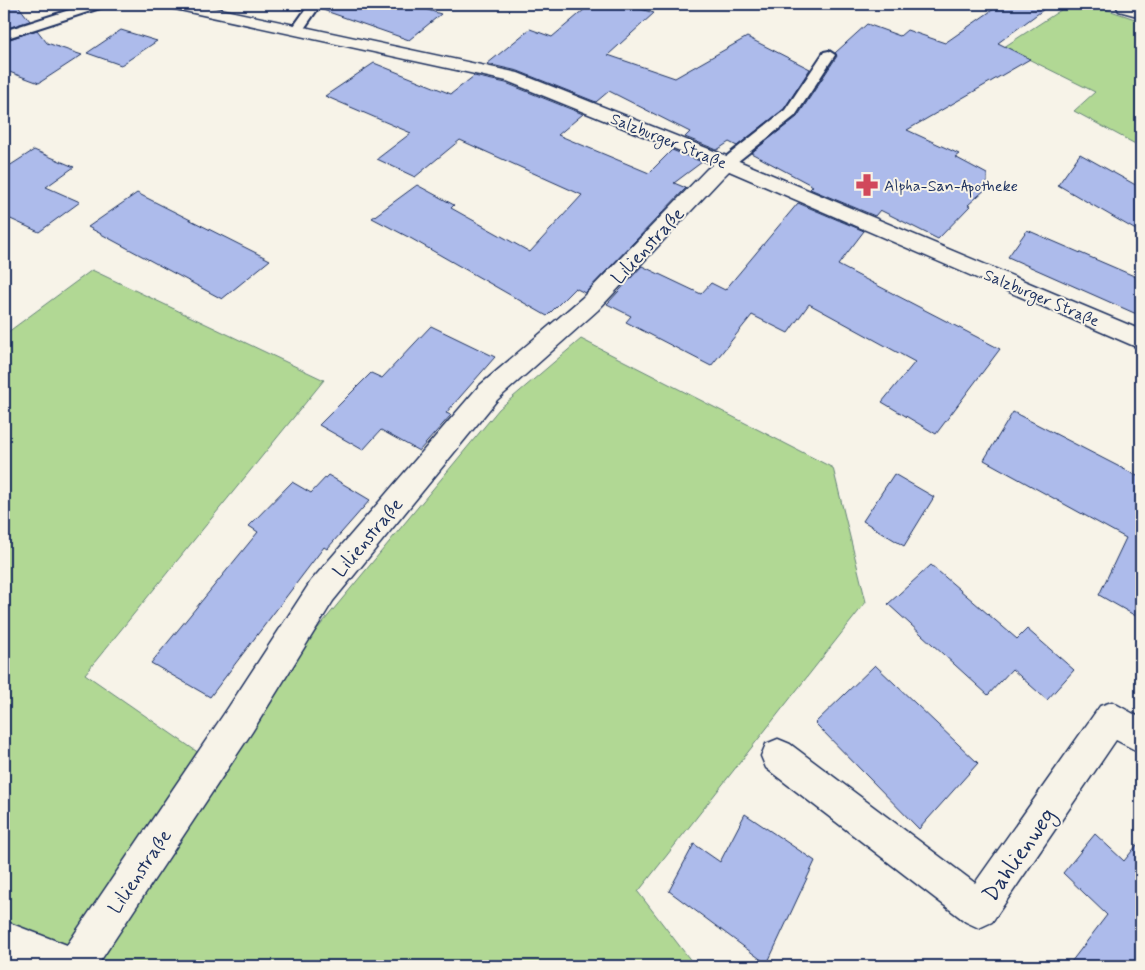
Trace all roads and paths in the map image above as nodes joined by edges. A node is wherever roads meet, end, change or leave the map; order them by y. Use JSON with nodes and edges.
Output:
{"nodes":[{"id":1,"x":99,"y":4,"type":"edge"},
{"id":2,"x":300,"y":4,"type":"edge"},
{"id":3,"x":187,"y":5,"type":"edge"},
{"id":4,"x":1125,"y":7,"type":"dead end"},
{"id":5,"x":1141,"y":12,"type":"edge"},
{"id":6,"x":297,"y":30,"type":"junction"},
{"id":7,"x":4,"y":35,"type":"edge"},
{"id":8,"x":829,"y":55,"type":"dead end"},
{"id":9,"x":727,"y":163,"type":"junction"},
{"id":10,"x":1141,"y":340,"type":"edge"},
{"id":11,"x":1141,"y":737,"type":"edge"},
{"id":12,"x":778,"y":756,"type":"dead end"},
{"id":13,"x":4,"y":940,"type":"edge"},
{"id":14,"x":74,"y":966,"type":"edge"}],
"edges":[{"from":1,"to":7,"type":"lane"},
{"from":2,"to":6,"type":"lane"},
{"from":3,"to":6,"type":"street","name":"Salzburger Straße"},
{"from":4,"to":5,"type":"street"},
{"from":6,"to":9,"type":"street","name":"Salzburger Straße"},
{"from":8,"to":9,"type":"lane"},
{"from":9,"to":10,"type":"street","name":"Salzburger Straße"},
{"from":9,"to":14,"type":"street","name":"Lilienstraße"},
{"from":11,"to":12,"type":"street","name":"Dahlienweg"},
{"from":13,"to":14,"type":"street"}]}
